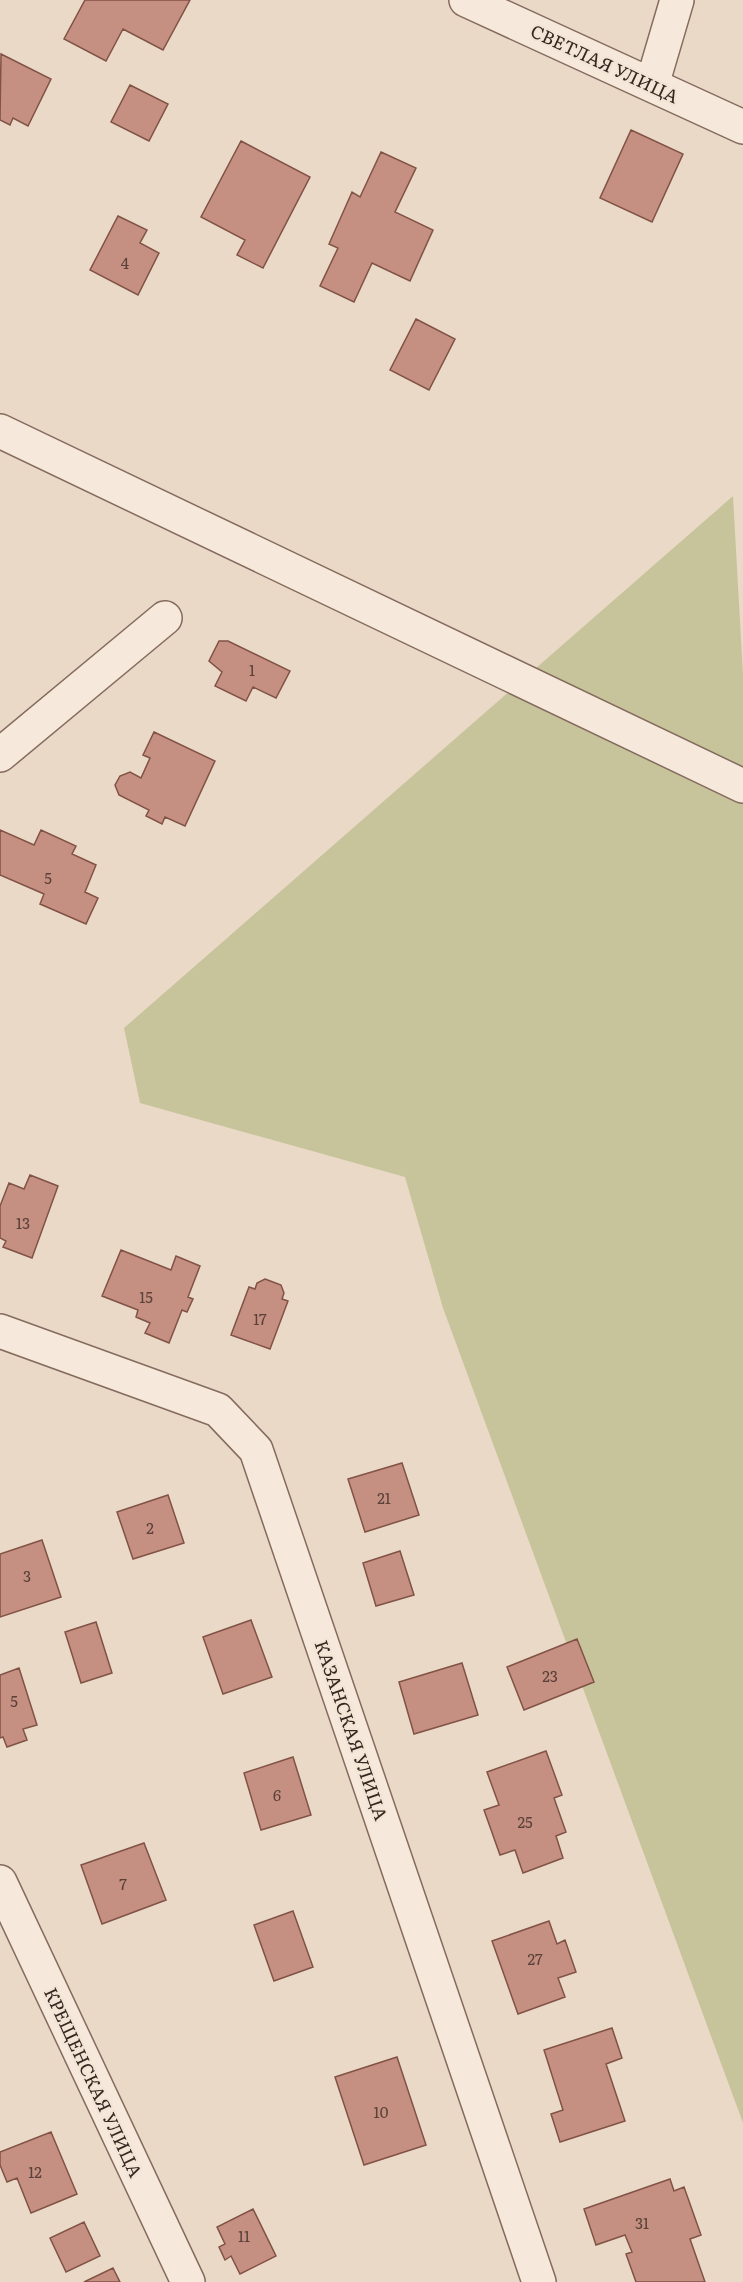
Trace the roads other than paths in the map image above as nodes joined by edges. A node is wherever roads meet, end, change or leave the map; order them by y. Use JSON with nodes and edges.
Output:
{"nodes":[{"id":1,"x":466,"y":0,"type":"edge"},
{"id":2,"x":677,"y":0,"type":"edge"},
{"id":3,"x":652,"y":85,"type":"junction"},
{"id":4,"x":743,"y":127,"type":"edge"},
{"id":5,"x":0,"y":430,"type":"edge"},
{"id":6,"x":165,"y":618,"type":"dead end"},
{"id":7,"x":0,"y":755,"type":"edge"},
{"id":8,"x":743,"y":786,"type":"edge"},
{"id":9,"x":0,"y":1331,"type":"edge"},
{"id":10,"x":0,"y":1882,"type":"edge"},
{"id":11,"x":188,"y":2282,"type":"edge"},
{"id":12,"x":539,"y":2282,"type":"edge"}],
"edges":[{"from":1,"to":3,"type":"street","name":"СВЕТЛАЯ УЛИЦА"},
{"from":2,"to":3,"type":"street"},
{"from":3,"to":4,"type":"street","name":"СВЕТЛАЯ УЛИЦА"},
{"from":5,"to":8,"type":"street"},
{"from":6,"to":7,"type":"street"},
{"from":9,"to":12,"type":"street","name":"КАЗАНСКАЯ УЛИЦА"},
{"from":10,"to":11,"type":"street","name":"КРЕЩЕНСКАЯ УЛИЦА"}]}
